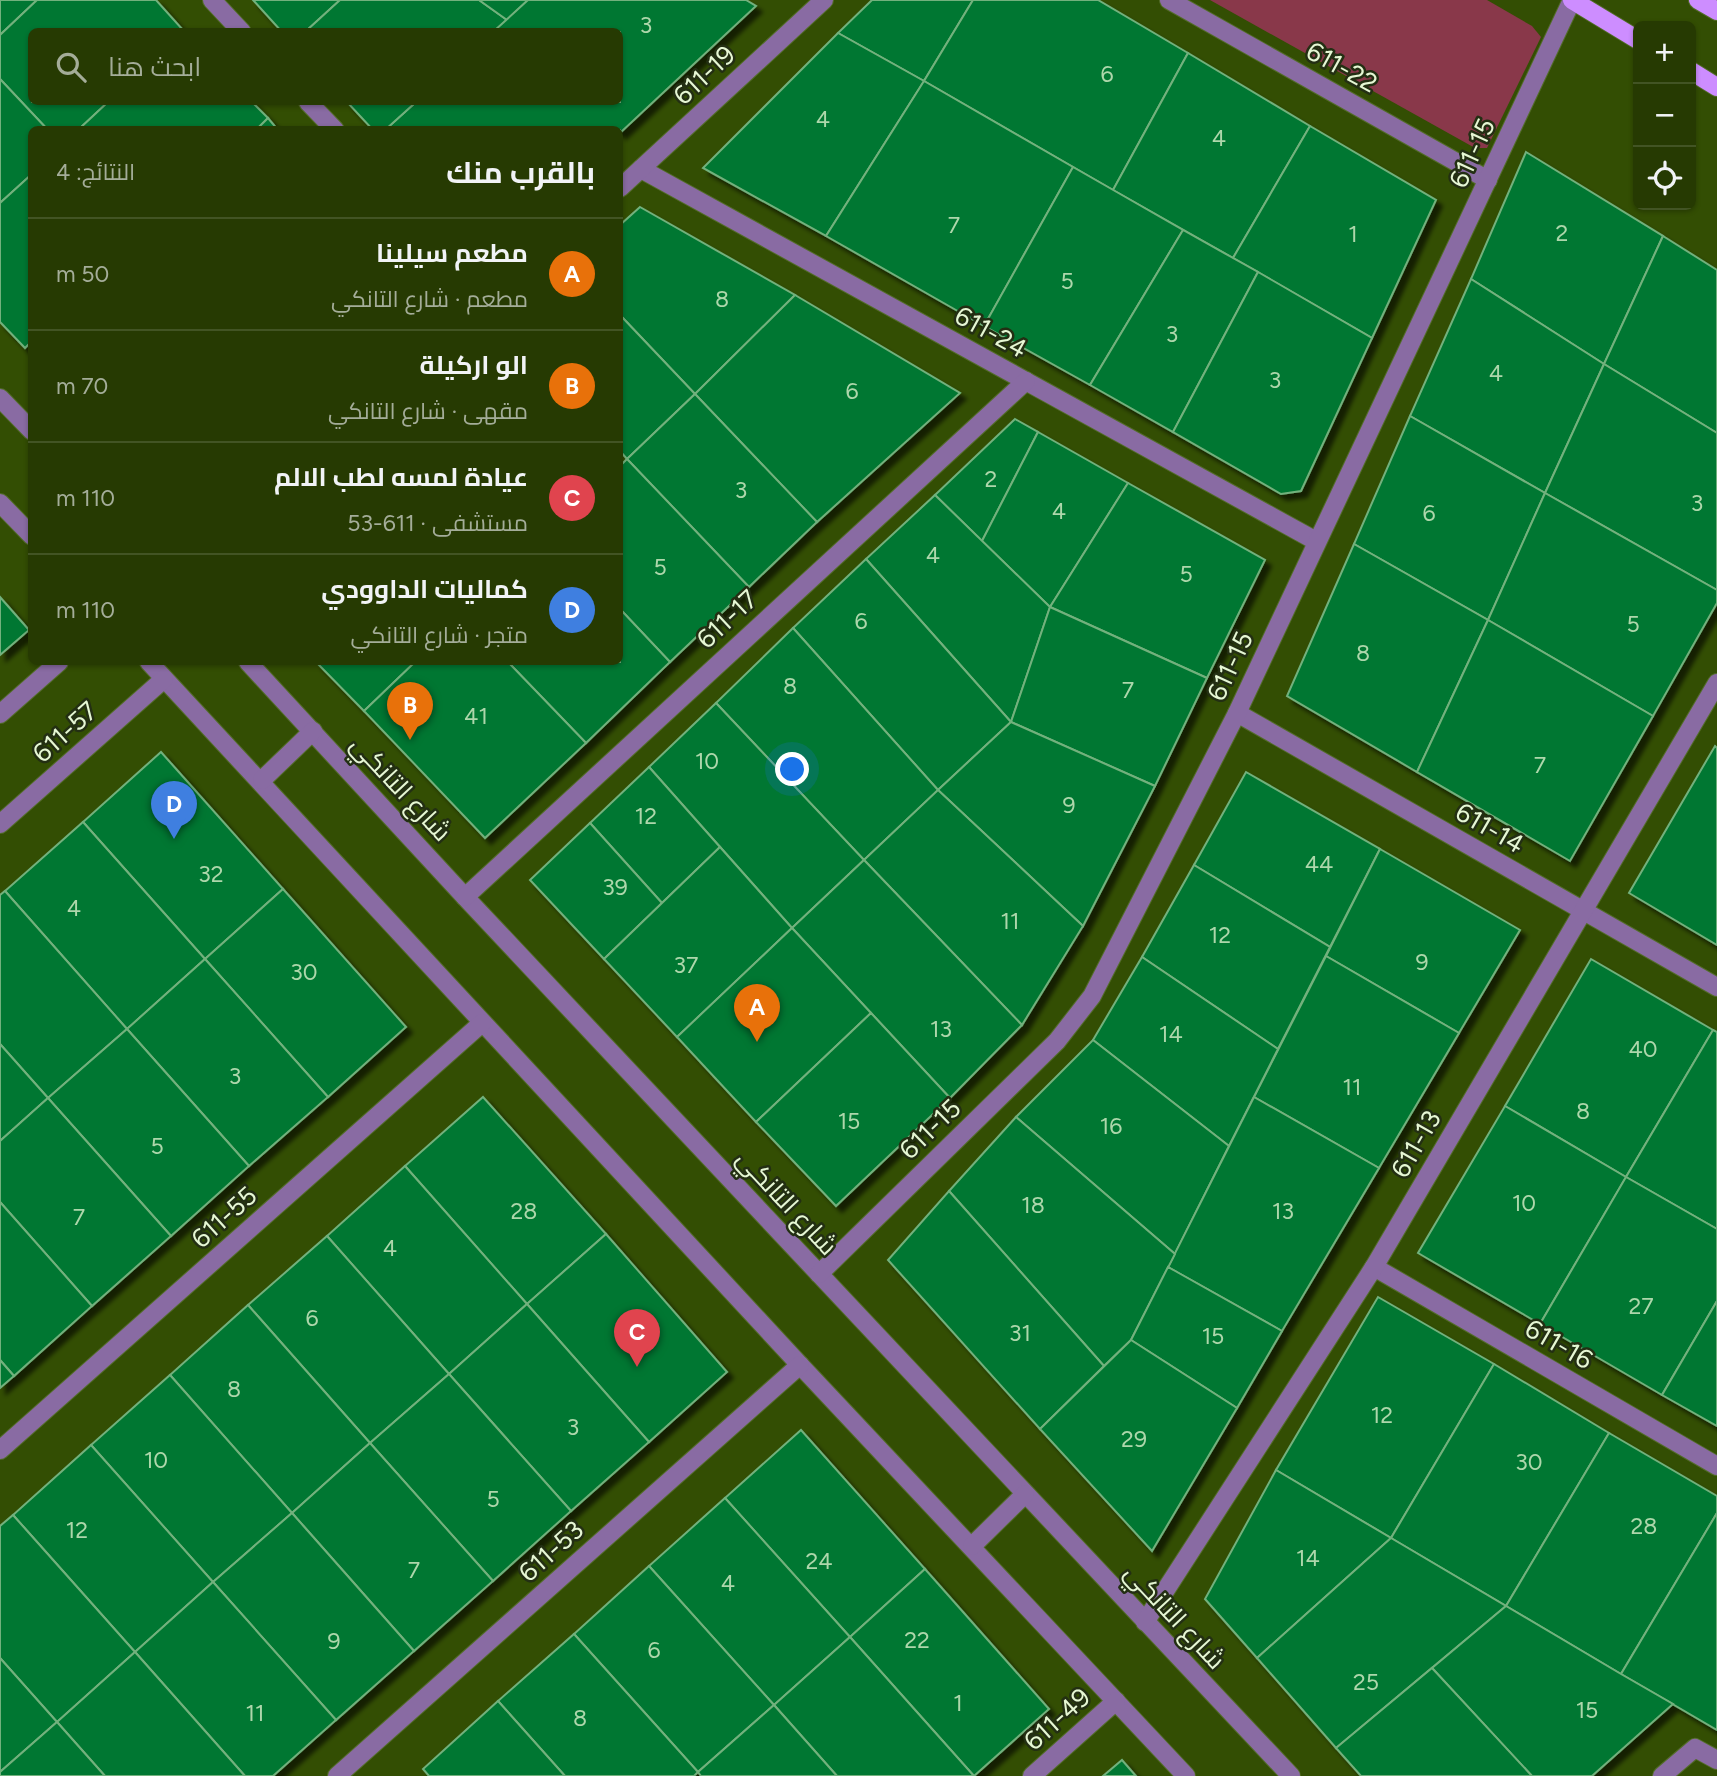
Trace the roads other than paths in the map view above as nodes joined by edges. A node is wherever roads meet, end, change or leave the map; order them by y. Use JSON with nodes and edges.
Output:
{"nodes":[{"id":1,"x":212,"y":0,"type":"edge"},
{"id":2,"x":824,"y":0,"type":"edge"},
{"id":3,"x":1169,"y":0,"type":"edge"},
{"id":4,"x":1572,"y":0,"type":"edge"},
{"id":5,"x":1698,"y":0,"type":"edge"},
{"id":6,"x":1717,"y":11,"type":"edge"},
{"id":7,"x":238,"y":28,"type":"edge"},
{"id":8,"x":1633,"y":37,"type":"edge"},
{"id":9,"x":1696,"y":74,"type":"edge"},
{"id":10,"x":1717,"y":87,"type":"edge"},
{"id":11,"x":311,"y":105,"type":"edge"},
{"id":12,"x":331,"y":126,"type":"edge"},
{"id":13,"x":641,"y":169,"type":"junction"},
{"id":14,"x":1489,"y":180,"type":"junction"},
{"id":15,"x":623,"y":185,"type":"edge"},
{"id":16,"x":1026,"y":381,"type":"junction"},
{"id":17,"x":0,"y":398,"type":"edge"},
{"id":18,"x":28,"y":427,"type":"edge"},
{"id":19,"x":0,"y":503,"type":"edge"},
{"id":20,"x":28,"y":533,"type":"edge"},
{"id":21,"x":1316,"y":541,"type":"junction"},
{"id":22,"x":56,"y":665,"type":"edge"},
{"id":23,"x":152,"y":665,"type":"edge"},
{"id":24,"x":251,"y":665,"type":"edge"},
{"id":25,"x":164,"y":679,"type":"junction"},
{"id":26,"x":1717,"y":683,"type":"edge"},
{"id":27,"x":1237,"y":713,"type":"junction"},
{"id":28,"x":0,"y":714,"type":"edge"},
{"id":29,"x":313,"y":731,"type":"junction"},
{"id":30,"x":261,"y":780,"type":"junction"},
{"id":31,"x":0,"y":824,"type":"edge"},
{"id":32,"x":465,"y":897,"type":"junction"},
{"id":33,"x":1582,"y":911,"type":"junction"},
{"id":34,"x":1717,"y":987,"type":"edge"},
{"id":35,"x":482,"y":1023,"type":"junction"},
{"id":36,"x":1374,"y":1267,"type":"junction"},
{"id":37,"x":819,"y":1274,"type":"junction"},
{"id":38,"x":800,"y":1365,"type":"junction"},
{"id":39,"x":0,"y":1450,"type":"edge"},
{"id":40,"x":1717,"y":1466,"type":"edge"},
{"id":41,"x":1025,"y":1494,"type":"junction"},
{"id":42,"x":972,"y":1546,"type":"junction"},
{"id":43,"x":1145,"y":1622,"type":"junction"},
{"id":44,"x":1116,"y":1701,"type":"junction"},
{"id":45,"x":1717,"y":1760,"type":"edge"},
{"id":46,"x":337,"y":1776,"type":"edge"},
{"id":47,"x":1032,"y":1776,"type":"edge"},
{"id":48,"x":1186,"y":1776,"type":"edge"},
{"id":49,"x":1291,"y":1776,"type":"edge"},
{"id":50,"x":1662,"y":1776,"type":"edge"}],
"edges":[{"from":1,"to":7,"type":"street"},
{"from":2,"to":13,"type":"street","name":"611-19"},
{"from":3,"to":14,"type":"street","name":"611-22"},
{"from":4,"to":8,"type":"main road"},
{"from":4,"to":14,"type":"street","name":"611-15"},
{"from":5,"to":6,"type":"main road"},
{"from":9,"to":10,"type":"main road"},
{"from":11,"to":12,"type":"street"},
{"from":13,"to":15,"type":"street","name":"611-19"},
{"from":13,"to":16,"type":"street","name":"611-24"},
{"from":14,"to":21,"type":"street","name":"611-15"},
{"from":16,"to":21,"type":"street","name":"611-24"},
{"from":16,"to":32,"type":"street","name":"611-17"},
{"from":17,"to":18,"type":"street"},
{"from":19,"to":20,"type":"street"},
{"from":21,"to":27,"type":"street","name":"611-15"},
{"from":22,"to":28,"type":"street"},
{"from":23,"to":25,"type":"street"},
{"from":24,"to":29,"type":"street","name":"شارع التانكي"},
{"from":25,"to":30,"type":"street"},
{"from":25,"to":31,"type":"street","name":"611-57"},
{"from":26,"to":33,"type":"street","name":"611-13"},
{"from":27,"to":33,"type":"street","name":"611-14"},
{"from":27,"to":37,"type":"street","name":"611-15"},
{"from":29,"to":30,"type":"street"},
{"from":29,"to":32,"type":"street","name":"شارع التانكي"},
{"from":30,"to":35,"type":"street"},
{"from":32,"to":37,"type":"street","name":"شارع التانكي"},
{"from":33,"to":34,"type":"street","name":"611-14"},
{"from":33,"to":36,"type":"street","name":"611-13"},
{"from":35,"to":38,"type":"street"},
{"from":35,"to":39,"type":"street","name":"611-55"},
{"from":36,"to":40,"type":"street","name":"611-16"},
{"from":36,"to":43,"type":"street","name":"611-13"},
{"from":37,"to":41,"type":"street","name":"شارع التانكي"},
{"from":38,"to":42,"type":"street"},
{"from":38,"to":46,"type":"street","name":"611-53"},
{"from":41,"to":42,"type":"street"},
{"from":41,"to":43,"type":"street","name":"شارع التانكي"},
{"from":42,"to":44,"type":"street"},
{"from":43,"to":49,"type":"street","name":"شارع التانكي"},
{"from":44,"to":47,"type":"street","name":"611-49"},
{"from":44,"to":48,"type":"street"},
{"from":45,"to":50,"type":"street"}]}
